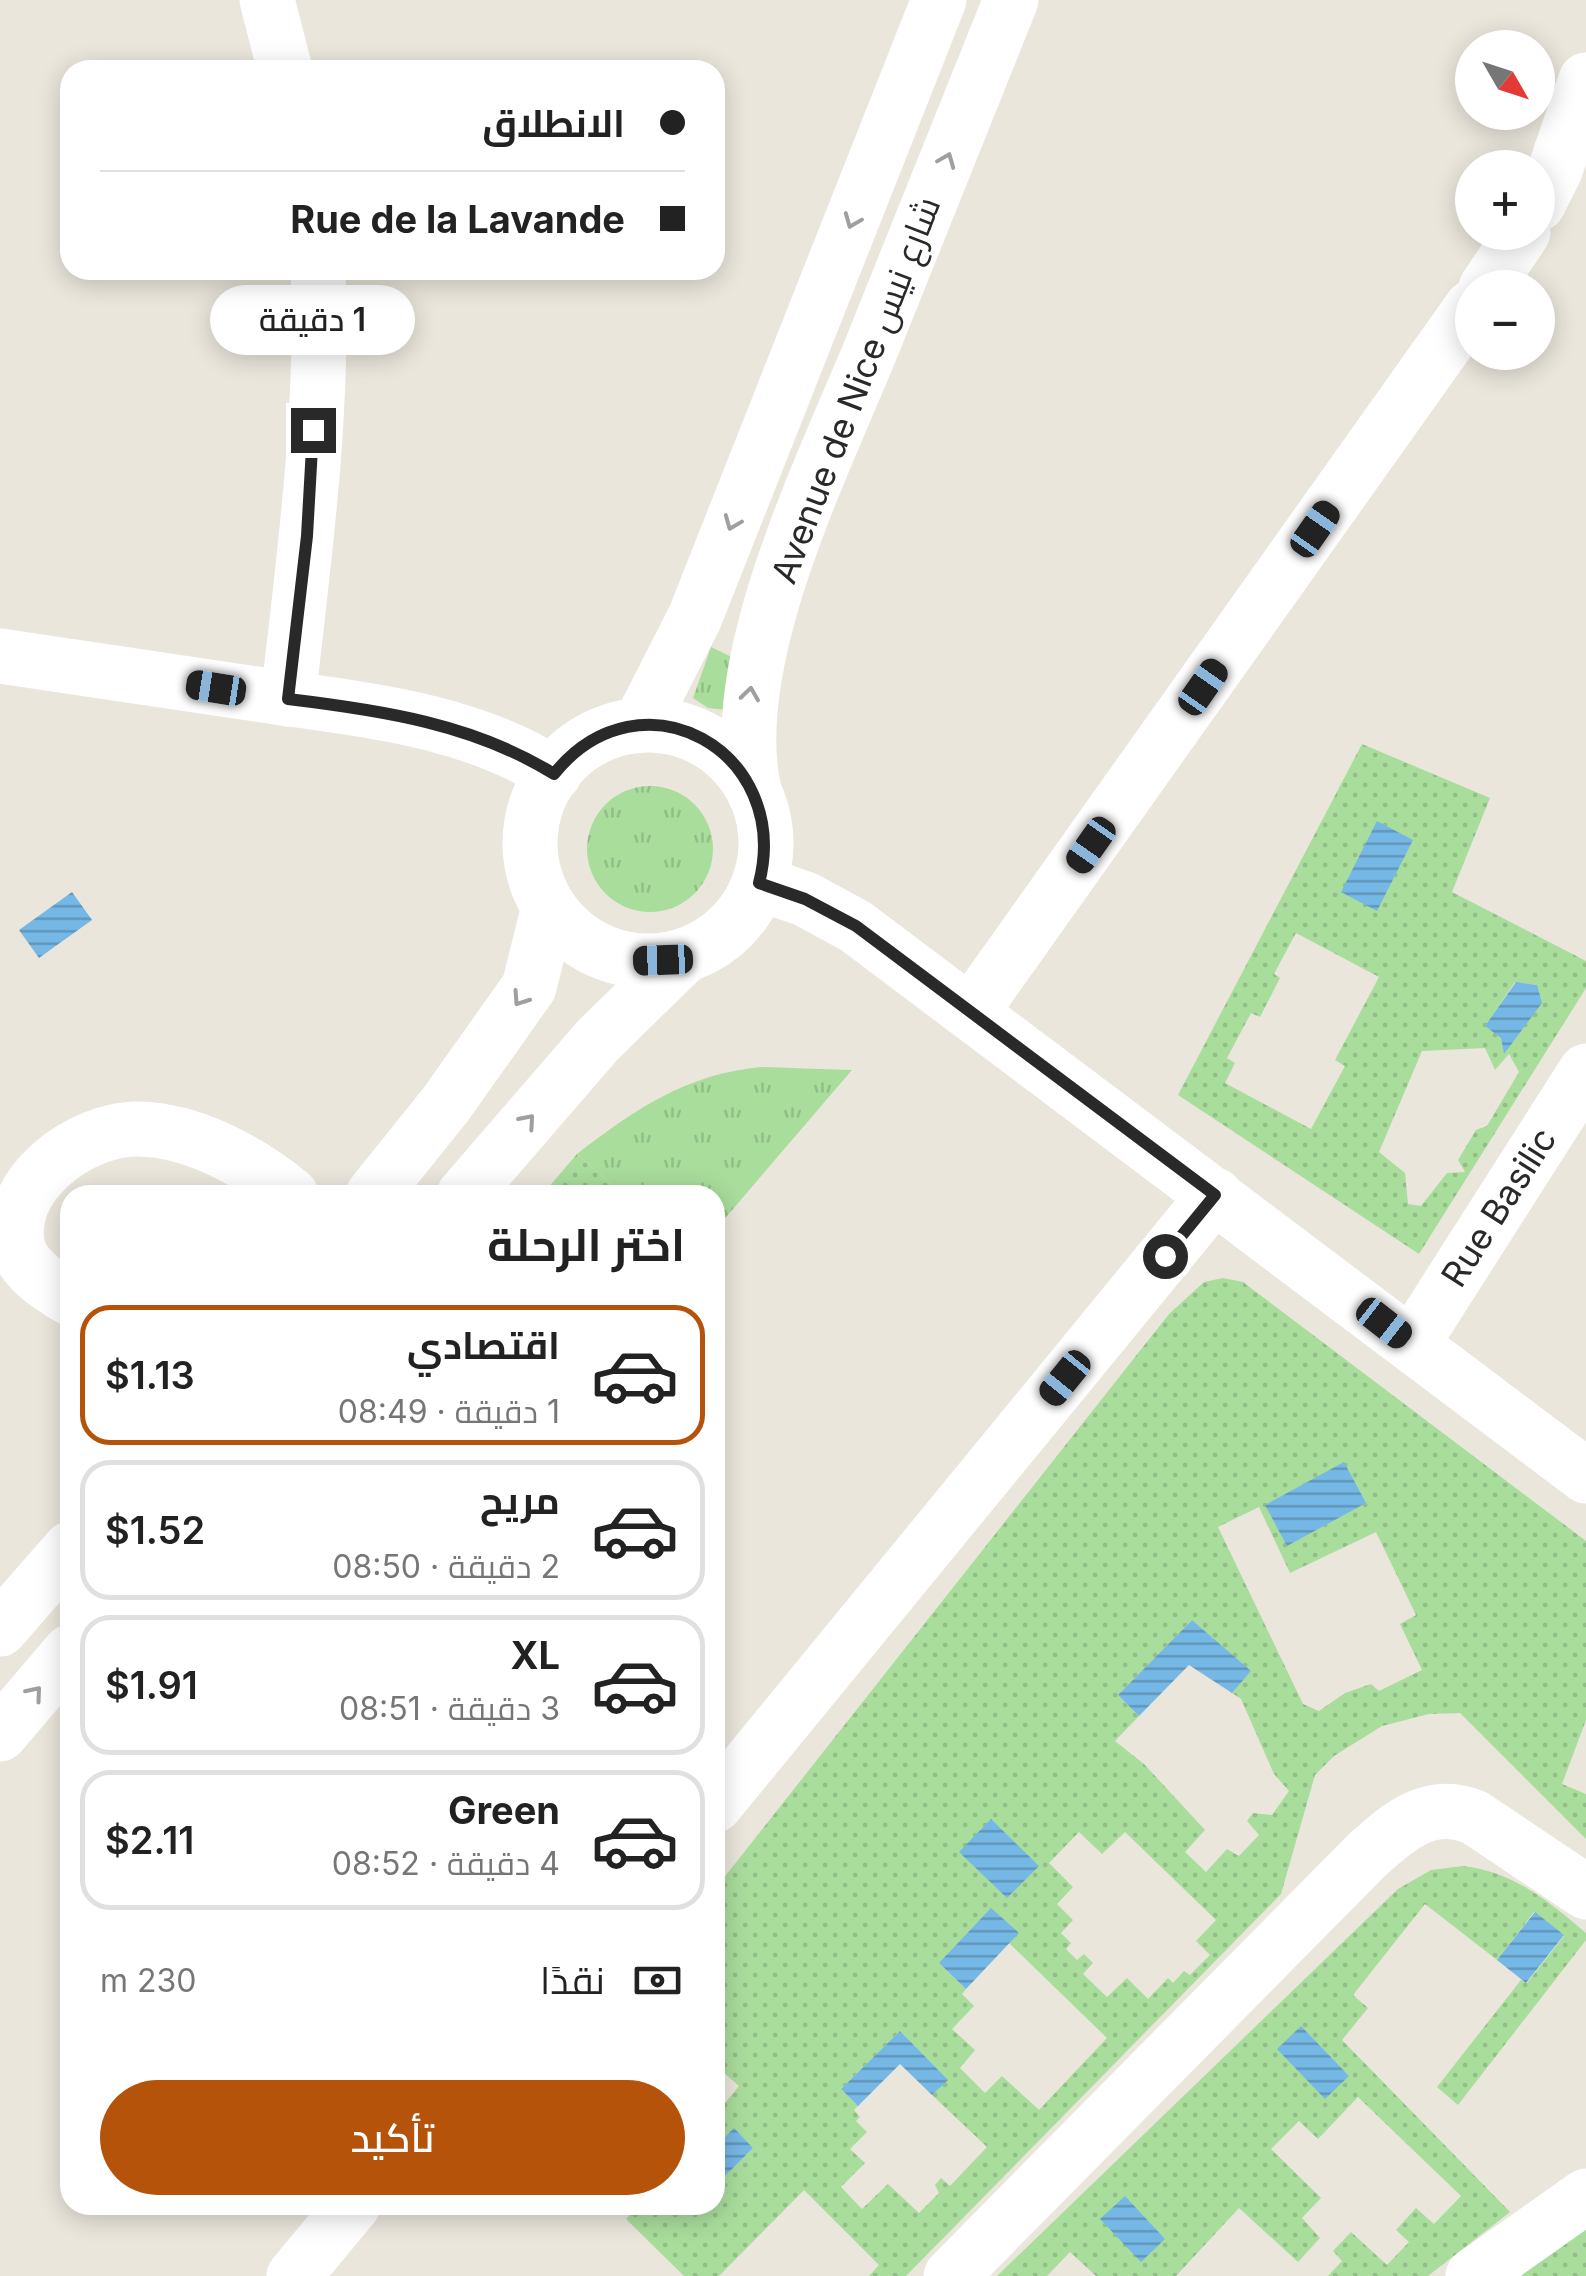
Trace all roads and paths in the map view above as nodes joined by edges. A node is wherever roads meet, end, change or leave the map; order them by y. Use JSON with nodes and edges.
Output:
{"nodes":[{"id":1,"x":266,"y":0,"type":"edge"},
{"id":2,"x":939,"y":0,"type":"edge"},
{"id":3,"x":1012,"y":0,"type":"edge"},
{"id":4,"x":282,"y":60,"type":"edge"},
{"id":5,"x":1586,"y":80,"type":"edge"},
{"id":6,"x":1555,"y":170,"type":"edge"},
{"id":7,"x":318,"y":280,"type":"edge"},
{"id":8,"x":1455,"y":331,"type":"edge"},
{"id":9,"x":0,"y":656,"type":"edge"},
{"id":10,"x":288,"y":699,"type":"junction"},
{"id":11,"x":640,"y":725,"type":"junction"},
{"id":12,"x":554,"y":774,"type":"junction"},
{"id":13,"x":754,"y":790,"type":"junction"},
{"id":14,"x":759,"y":883,"type":"junction"},
{"id":15,"x":549,"y":906,"type":"junction"},
{"id":16,"x":685,"y":955,"type":"junction"},
{"id":17,"x":971,"y":1012,"type":"junction"},
{"id":18,"x":1586,"y":1071,"type":"edge"},
{"id":19,"x":1566,"y":1144,"type":"edge"},
{"id":20,"x":276,"y":1185,"type":"edge"},
{"id":21,"x":381,"y":1185,"type":"edge"},
{"id":22,"x":473,"y":1185,"type":"edge"},
{"id":23,"x":1215,"y":1195,"type":"junction"},
{"id":24,"x":60,"y":1292,"type":"edge"},
{"id":25,"x":1412,"y":1344,"type":"junction"},
{"id":26,"x":1586,"y":1476,"type":"edge"},
{"id":27,"x":60,"y":1561,"type":"edge"},
{"id":28,"x":0,"y":1630,"type":"edge"},
{"id":29,"x":60,"y":1664,"type":"edge"},
{"id":30,"x":0,"y":1734,"type":"edge"},
{"id":31,"x":725,"y":1793,"type":"edge"},
{"id":32,"x":1586,"y":1892,"type":"edge"},
{"id":33,"x":1586,"y":2196,"type":"edge"},
{"id":34,"x":346,"y":2215,"type":"edge"},
{"id":35,"x":294,"y":2276,"type":"edge"},
{"id":36,"x":951,"y":2276,"type":"edge"},
{"id":37,"x":1474,"y":2276,"type":"edge"}],
"edges":[{"from":1,"to":4,"type":"street"},
{"from":2,"to":11,"type":"street","name":"Avenue de Nice شارع نيس","one_way":true},
{"from":13,"to":3,"type":"street","name":"Avenue de Nice شارع نيس","one_way":true},
{"from":5,"to":6,"type":"street"},
{"from":7,"to":10,"type":"street"},
{"from":8,"to":17,"type":"street"},
{"from":9,"to":10,"type":"street"},
{"from":10,"to":12,"type":"street"},
{"from":11,"to":12,"type":"street"},
{"from":11,"to":13,"type":"street"},
{"from":12,"to":15,"type":"street"},
{"from":13,"to":14,"type":"street"},
{"from":14,"to":16,"type":"street"},
{"from":14,"to":17,"type":"street"},
{"from":15,"to":16,"type":"street"},
{"from":15,"to":21,"type":"street","one_way":true},
{"from":22,"to":16,"type":"street","one_way":true},
{"from":17,"to":23,"type":"street"},
{"from":18,"to":19,"type":"street","name":"Rue Basilic"},
{"from":19,"to":25,"type":"street","name":"Rue Basilic"},
{"from":20,"to":24,"type":"street"},
{"from":23,"to":25,"type":"street"},
{"from":23,"to":31,"type":"street"},
{"from":25,"to":26,"type":"street"},
{"from":27,"to":28,"type":"street"},
{"from":30,"to":29,"type":"street","one_way":true},
{"from":32,"to":36,"type":"street"},
{"from":33,"to":37,"type":"street"},
{"from":34,"to":35,"type":"street"}]}
